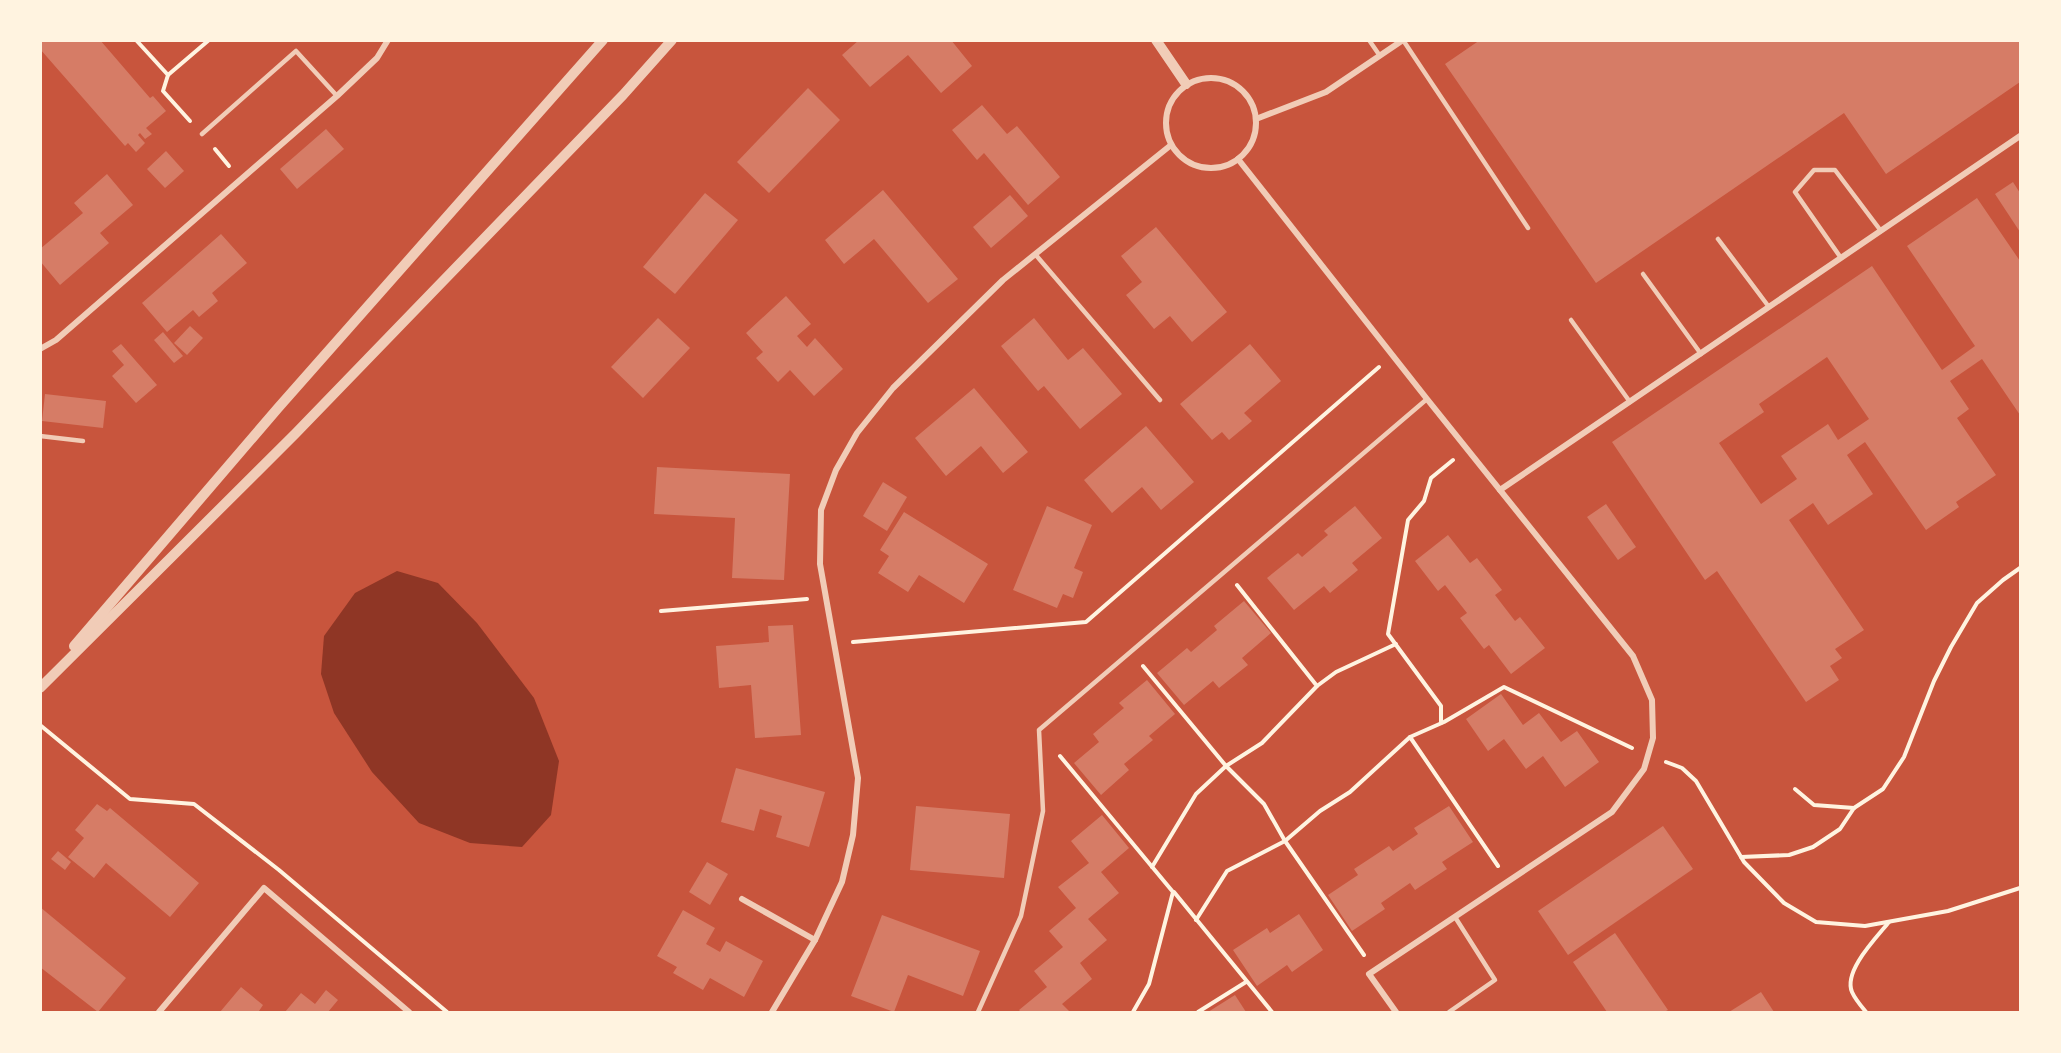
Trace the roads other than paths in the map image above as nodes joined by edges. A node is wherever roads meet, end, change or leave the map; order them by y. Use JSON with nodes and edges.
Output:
{"nodes":[{"id":1,"x":388,"y":40,"type":"edge"},
{"id":2,"x":603,"y":40,"type":"edge"},
{"id":3,"x":672,"y":40,"type":"edge"},
{"id":4,"x":1156,"y":40,"type":"edge"},
{"id":5,"x":1369,"y":40,"type":"edge"},
{"id":6,"x":1403,"y":40,"type":"edge"},
{"id":7,"x":1380,"y":56,"type":"junction"},
{"id":8,"x":1186,"y":84,"type":"junction"},
{"id":9,"x":337,"y":96,"type":"junction"},
{"id":10,"x":1256,"y":119,"type":"junction"},
{"id":11,"x":202,"y":134,"type":"road end"},
{"id":12,"x":2020,"y":136,"type":"edge"},
{"id":13,"x":1171,"y":146,"type":"junction"},
{"id":14,"x":1238,"y":159,"type":"junction"},
{"id":15,"x":1528,"y":228,"type":"dead end"},
{"id":16,"x":1881,"y":231,"type":"junction"},
{"id":17,"x":1718,"y":239,"type":"dead end"},
{"id":18,"x":1035,"y":254,"type":"junction"},
{"id":19,"x":1841,"y":258,"type":"junction"},
{"id":20,"x":1643,"y":274,"type":"dead end"},
{"id":21,"x":1769,"y":307,"type":"junction"},
{"id":22,"x":1570,"y":320,"type":"dead end"},
{"id":23,"x":40,"y":349,"type":"edge"},
{"id":24,"x":1701,"y":354,"type":"junction"},
{"id":25,"x":1427,"y":399,"type":"junction"},
{"id":26,"x":1160,"y":400,"type":"dead end"},
{"id":27,"x":1630,"y":402,"type":"junction"},
{"id":28,"x":40,"y":436,"type":"edge"},
{"id":29,"x":83,"y":441,"type":"dead end"},
{"id":30,"x":1500,"y":490,"type":"junction"},
{"id":31,"x":40,"y":686,"type":"edge"},
{"id":32,"x":742,"y":899,"type":"dead end"},
{"id":33,"x":1455,"y":917,"type":"junction"},
{"id":34,"x":815,"y":940,"type":"junction"},
{"id":35,"x":159,"y":1012,"type":"edge"},
{"id":36,"x":409,"y":1012,"type":"edge"},
{"id":37,"x":772,"y":1012,"type":"edge"},
{"id":38,"x":978,"y":1012,"type":"edge"},
{"id":39,"x":1396,"y":1012,"type":"edge"},
{"id":40,"x":1449,"y":1012,"type":"edge"}],
"edges":[{"from":1,"to":9,"type":"street"},
{"from":2,"to":31,"type":"street"},
{"from":3,"to":31,"type":"street"},
{"from":4,"to":8,"type":"street"},
{"from":5,"to":7,"type":"lane"},
{"from":6,"to":7,"type":"street"},
{"from":6,"to":15,"type":"lane"},
{"from":7,"to":10,"type":"street"},
{"from":8,"to":10,"type":"street"},
{"from":8,"to":13,"type":"street"},
{"from":9,"to":11,"type":"lane"},
{"from":9,"to":23,"type":"street"},
{"from":10,"to":14,"type":"street"},
{"from":12,"to":16,"type":"street"},
{"from":13,"to":14,"type":"street"},
{"from":13,"to":18,"type":"street"},
{"from":14,"to":25,"type":"street"},
{"from":16,"to":19,"type":"street"},
{"from":16,"to":19,"type":"lane"},
{"from":17,"to":21,"type":"lane"},
{"from":18,"to":26,"type":"lane"},
{"from":18,"to":34,"type":"street"},
{"from":19,"to":21,"type":"street"},
{"from":20,"to":24,"type":"lane"},
{"from":21,"to":24,"type":"street"},
{"from":22,"to":27,"type":"lane"},
{"from":24,"to":27,"type":"street"},
{"from":25,"to":30,"type":"street"},
{"from":25,"to":38,"type":"lane"},
{"from":27,"to":30,"type":"street"},
{"from":28,"to":29,"type":"lane"},
{"from":30,"to":33,"type":"street"},
{"from":32,"to":34,"type":"street"},
{"from":33,"to":39,"type":"street"},
{"from":33,"to":40,"type":"lane"},
{"from":34,"to":37,"type":"street"},
{"from":35,"to":36,"type":"street"}]}
